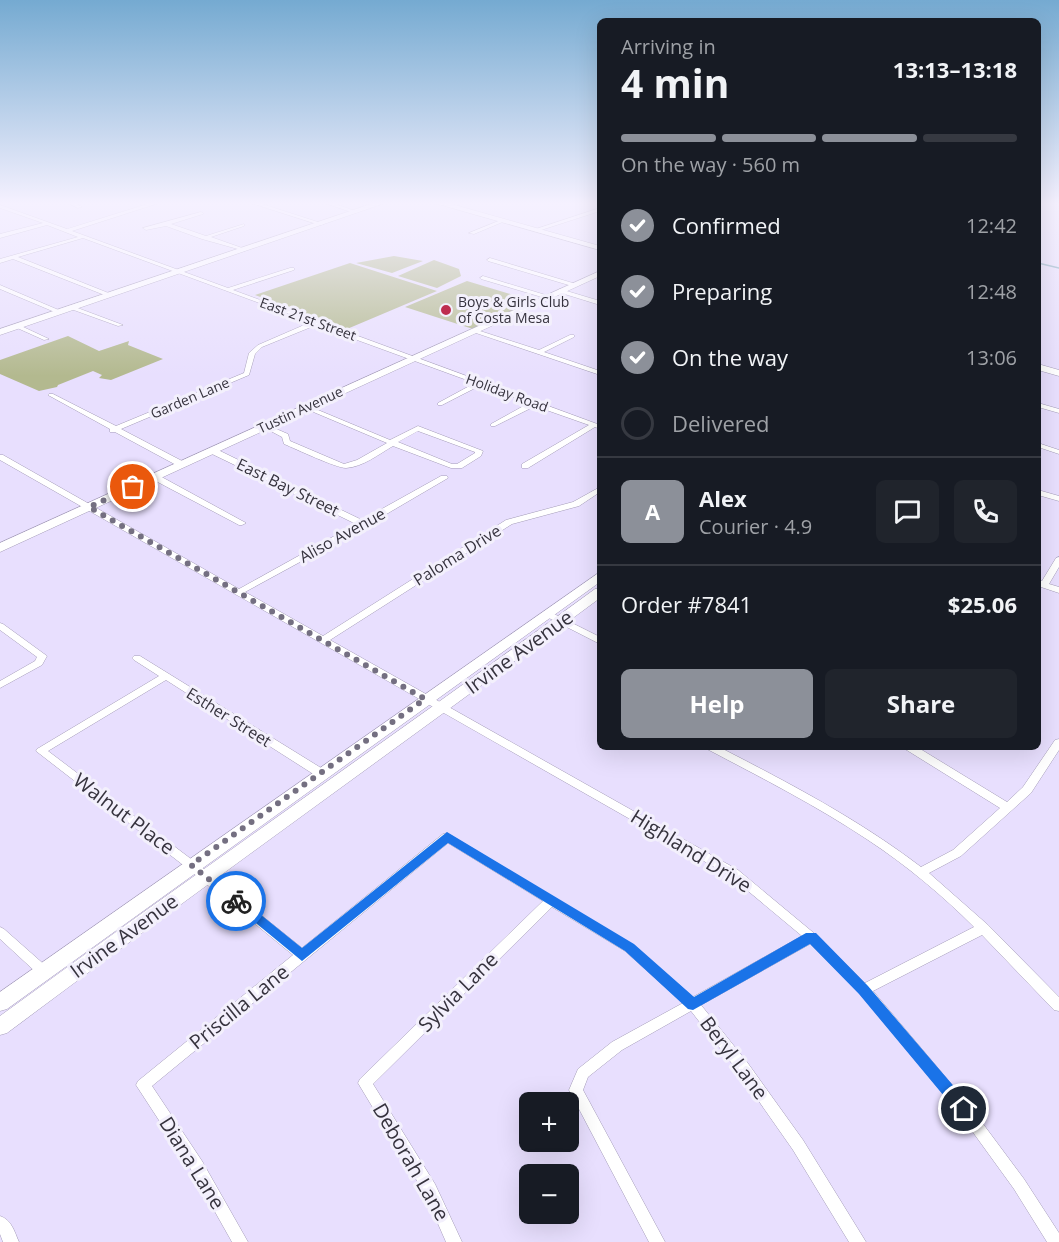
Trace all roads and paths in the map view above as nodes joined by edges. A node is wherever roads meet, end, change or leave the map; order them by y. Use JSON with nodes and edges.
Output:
{"nodes":[{"id":1,"x":20,"y":260,"type":"edge"},
{"id":2,"x":145,"y":260,"type":"edge"},
{"id":3,"x":214,"y":260,"type":"edge"},
{"id":4,"x":490,"y":260,"type":"dead end"},
{"id":5,"x":292,"y":269,"type":"dead end"},
{"id":6,"x":178,"y":272,"type":"junction"},
{"id":7,"x":597,"y":274,"type":"edge"},
{"id":8,"x":483,"y":278,"type":"dead end"},
{"id":9,"x":574,"y":285,"type":"junction"},
{"id":10,"x":0,"y":287,"type":"edge"},
{"id":11,"x":228,"y":290,"type":"junction"},
{"id":12,"x":560,"y":291,"type":"junction"},
{"id":13,"x":109,"y":295,"type":"junction"},
{"id":14,"x":547,"y":297,"type":"junction"},
{"id":15,"x":597,"y":302,"type":"edge"},
{"id":16,"x":73,"y":308,"type":"junction"},
{"id":17,"x":59,"y":312,"type":"junction"},
{"id":18,"x":317,"y":322,"type":"junction"},
{"id":19,"x":120,"y":325,"type":"dead end"},
{"id":20,"x":17,"y":326,"type":"junction"},
{"id":21,"x":2,"y":330,"type":"edge"},
{"id":22,"x":475,"y":331,"type":"junction"},
{"id":23,"x":572,"y":336,"type":"dead end"},
{"id":24,"x":46,"y":339,"type":"dead end"},
{"id":25,"x":538,"y":353,"type":"junction"},
{"id":26,"x":413,"y":358,"type":"junction"},
{"id":27,"x":1041,"y":369,"type":"edge"},
{"id":28,"x":597,"y":372,"type":"edge"},
{"id":29,"x":1059,"y":373,"type":"edge"},
{"id":30,"x":480,"y":383,"type":"junction"},
{"id":31,"x":51,"y":395,"type":"dead end"},
{"id":32,"x":535,"y":403,"type":"junction"},
{"id":33,"x":440,"y":404,"type":"dead end"},
{"id":34,"x":1041,"y":406,"type":"edge"},
{"id":35,"x":306,"y":407,"type":"junction"},
{"id":36,"x":1059,"y":411,"type":"edge"},
{"id":37,"x":493,"y":425,"type":"dead end"},
{"id":38,"x":265,"y":426,"type":"junction"},
{"id":39,"x":597,"y":426,"type":"edge"},
{"id":40,"x":113,"y":430,"type":"junction"},
{"id":41,"x":389,"y":442,"type":"junction"},
{"id":42,"x":1041,"y":446,"type":"edge"},
{"id":43,"x":213,"y":451,"type":"junction"},
{"id":44,"x":1059,"y":452,"type":"edge"},
{"id":45,"x":0,"y":457,"type":"edge"},
{"id":46,"x":181,"y":464,"type":"junction"},
{"id":47,"x":525,"y":466,"type":"dead end"},
{"id":48,"x":155,"y":477,"type":"junction"},
{"id":49,"x":444,"y":478,"type":"dead end"},
{"id":50,"x":597,"y":491,"type":"edge"},
{"id":51,"x":1041,"y":493,"type":"edge"},
{"id":52,"x":1059,"y":499,"type":"edge"},
{"id":53,"x":89,"y":507,"type":"junction"},
{"id":54,"x":242,"y":523,"type":"dead end"},
{"id":55,"x":363,"y":524,"type":"junction"},
{"id":56,"x":0,"y":548,"type":"edge"},
{"id":57,"x":1059,"y":560,"type":"edge"},
{"id":58,"x":597,"y":578,"type":"edge"},
{"id":59,"x":1041,"y":584,"type":"edge"},
{"id":60,"x":1059,"y":590,"type":"edge"},
{"id":61,"x":239,"y":592,"type":"junction"},
{"id":62,"x":597,"y":594,"type":"edge"},
{"id":63,"x":548,"y":614,"type":"junction"},
{"id":64,"x":561,"y":622,"type":"junction"},
{"id":65,"x":0,"y":626,"type":"edge"},
{"id":66,"x":323,"y":640,"type":"junction"},
{"id":67,"x":597,"y":640,"type":"edge"},
{"id":68,"x":137,"y":658,"type":"dead end"},
{"id":69,"x":165,"y":677,"type":"junction"},
{"id":70,"x":0,"y":685,"type":"edge"},
{"id":71,"x":425,"y":699,"type":"junction"},
{"id":72,"x":442,"y":708,"type":"junction"},
{"id":73,"x":1059,"y":742,"type":"edge"},
{"id":74,"x":717,"y":750,"type":"edge"},
{"id":75,"x":914,"y":750,"type":"edge"},
{"id":76,"x":322,"y":774,"type":"junction"},
{"id":77,"x":1008,"y":808,"type":"junction"},
{"id":78,"x":447,"y":837,"type":"joint"},
{"id":79,"x":191,"y":865,"type":"junction"},
{"id":80,"x":921,"y":872,"type":"junction"},
{"id":81,"x":206,"y":877,"type":"junction"},
{"id":82,"x":550,"y":901,"type":"junction"},
{"id":83,"x":984,"y":928,"type":"junction"},
{"id":84,"x":0,"y":932,"type":"edge"},
{"id":85,"x":811,"y":937,"type":"junction"},
{"id":86,"x":302,"y":956,"type":"junction"},
{"id":87,"x":43,"y":971,"type":"junction"},
{"id":88,"x":864,"y":990,"type":"junction"},
{"id":89,"x":0,"y":1003,"type":"edge"},
{"id":90,"x":693,"y":1004,"type":"junction"},
{"id":91,"x":1059,"y":1006,"type":"edge"},
{"id":92,"x":0,"y":1027,"type":"edge"},
{"id":93,"x":365,"y":1083,"type":"joint"},
{"id":94,"x":142,"y":1085,"type":"joint"},
{"id":95,"x":0,"y":1223,"type":"edge"},
{"id":96,"x":11,"y":1242,"type":"edge"},
{"id":97,"x":240,"y":1242,"type":"edge"},
{"id":98,"x":454,"y":1242,"type":"edge"},
{"id":99,"x":657,"y":1242,"type":"edge"},
{"id":100,"x":858,"y":1242,"type":"edge"},
{"id":101,"x":1056,"y":1242,"type":"edge"}],
"edges":[{"from":1,"to":13,"type":"street"},
{"from":2,"to":6,"type":"street","name":"East 21st Street"},
{"from":3,"to":6,"type":"street"},
{"from":4,"to":9,"type":"street"},
{"from":5,"to":11,"type":"street"},
{"from":6,"to":11,"type":"street","name":"East 21st Street"},
{"from":6,"to":13,"type":"street"},
{"from":7,"to":9,"type":"street","name":"Tustin Avenue"},
{"from":8,"to":14,"type":"street"},
{"from":9,"to":12,"type":"street","name":"Tustin Avenue"},
{"from":10,"to":17,"type":"street"},
{"from":11,"to":18,"type":"street","name":"East 21st Street"},
{"from":12,"to":14,"type":"street","name":"Tustin Avenue"},
{"from":12,"to":15,"type":"street"},
{"from":13,"to":16,"type":"street"},
{"from":14,"to":22,"type":"street","name":"Tustin Avenue"},
{"from":16,"to":17,"type":"street"},
{"from":16,"to":19,"type":"street"},
{"from":17,"to":20,"type":"street"},
{"from":18,"to":26,"type":"street","name":"East 21st Street"},
{"from":18,"to":40,"type":"street","name":"Garden Lane"},
{"from":20,"to":21,"type":"street"},
{"from":20,"to":24,"type":"street"},
{"from":22,"to":25,"type":"street"},
{"from":22,"to":26,"type":"street","name":"Tustin Avenue"},
{"from":23,"to":25,"type":"street"},
{"from":25,"to":28,"type":"street"},
{"from":26,"to":30,"type":"street","name":"Holiday Road"},
{"from":26,"to":35,"type":"street","name":"Tustin Avenue"},
{"from":27,"to":29,"type":"street"},
{"from":30,"to":32,"type":"street","name":"Holiday Road"},
{"from":30,"to":33,"type":"street"},
{"from":31,"to":40,"type":"street"},
{"from":32,"to":37,"type":"street"},
{"from":32,"to":39,"type":"street","name":"Holiday Road"},
{"from":34,"to":36,"type":"street"},
{"from":35,"to":38,"type":"street","name":"Tustin Avenue"},
{"from":35,"to":41,"type":"street"},
{"from":38,"to":41,"type":"street"},
{"from":38,"to":43,"type":"street","name":"Tustin Avenue"},
{"from":39,"to":47,"type":"street"},
{"from":40,"to":46,"type":"street"},
{"from":41,"to":41,"type":"street"},
{"from":42,"to":44,"type":"street"},
{"from":43,"to":46,"type":"street","name":"Tustin Avenue"},
{"from":43,"to":55,"type":"street","name":"East Bay Street"},
{"from":45,"to":53,"type":"street","name":"Highland Drive"},
{"from":46,"to":48,"type":"street","name":"Tustin Avenue"},
{"from":48,"to":53,"type":"street","name":"Tustin Avenue"},
{"from":48,"to":54,"type":"street"},
{"from":49,"to":55,"type":"street","name":"Aliso Avenue"},
{"from":50,"to":66,"type":"street","name":"Paloma Drive"},
{"from":51,"to":52,"type":"street"},
{"from":53,"to":56,"type":"street","name":"Tustin Avenue"},
{"from":53,"to":61,"type":"street","name":"Highland Drive"},
{"from":55,"to":61,"type":"street","name":"Aliso Avenue"},
{"from":57,"to":59,"type":"street"},
{"from":58,"to":63,"type":"street","name":"Irvine Avenue"},
{"from":59,"to":60,"type":"street"},
{"from":61,"to":66,"type":"street","name":"Highland Drive"},
{"from":62,"to":64,"type":"street","name":"Irvine Avenue"},
{"from":63,"to":64,"type":"street"},
{"from":63,"to":71,"type":"street","name":"Irvine Avenue"},
{"from":64,"to":67,"type":"street"},
{"from":64,"to":72,"type":"street","name":"Irvine Avenue"},
{"from":65,"to":70,"type":"street"},
{"from":66,"to":71,"type":"street","name":"Highland Drive"},
{"from":68,"to":69,"type":"street","name":"Esther Street"},
{"from":69,"to":76,"type":"street","name":"Esther Street"},
{"from":69,"to":79,"type":"street","name":"Walnut Place"},
{"from":71,"to":72,"type":"street","name":"Highland Drive"},
{"from":71,"to":76,"type":"street","name":"Irvine Avenue"},
{"from":72,"to":81,"type":"street","name":"Irvine Avenue"},
{"from":72,"to":85,"type":"street","name":"Highland Drive"},
{"from":73,"to":77,"type":"street"},
{"from":74,"to":80,"type":"street"},
{"from":75,"to":77,"type":"street"},
{"from":76,"to":79,"type":"street","name":"Irvine Avenue"},
{"from":77,"to":80,"type":"street"},
{"from":78,"to":82,"type":"street","name":"Beryl Lane"},
{"from":78,"to":86,"type":"street","name":"Priscilla Lane"},
{"from":79,"to":81,"type":"street","name":"Walnut Place"},
{"from":79,"to":87,"type":"street","name":"Irvine Avenue"},
{"from":80,"to":83,"type":"street"},
{"from":81,"to":86,"type":"street","name":"Walnut Place"},
{"from":81,"to":92,"type":"street","name":"Irvine Avenue"},
{"from":82,"to":90,"type":"street","name":"Beryl Lane"},
{"from":82,"to":93,"type":"street","name":"Sylvia Lane"},
{"from":83,"to":88,"type":"street"},
{"from":83,"to":91,"type":"street"},
{"from":84,"to":87,"type":"street"},
{"from":85,"to":88,"type":"street","name":"Highland Drive"},
{"from":85,"to":90,"type":"street"},
{"from":86,"to":94,"type":"street","name":"Priscilla Lane"},
{"from":87,"to":89,"type":"street","name":"Irvine Avenue"},
{"from":88,"to":101,"type":"street","name":"Highland Drive"},
{"from":90,"to":99,"type":"street"},
{"from":90,"to":100,"type":"street","name":"Beryl Lane"},
{"from":93,"to":98,"type":"street","name":"Deborah Lane"},
{"from":94,"to":97,"type":"street","name":"Diana Lane"},
{"from":95,"to":96,"type":"street"}]}
